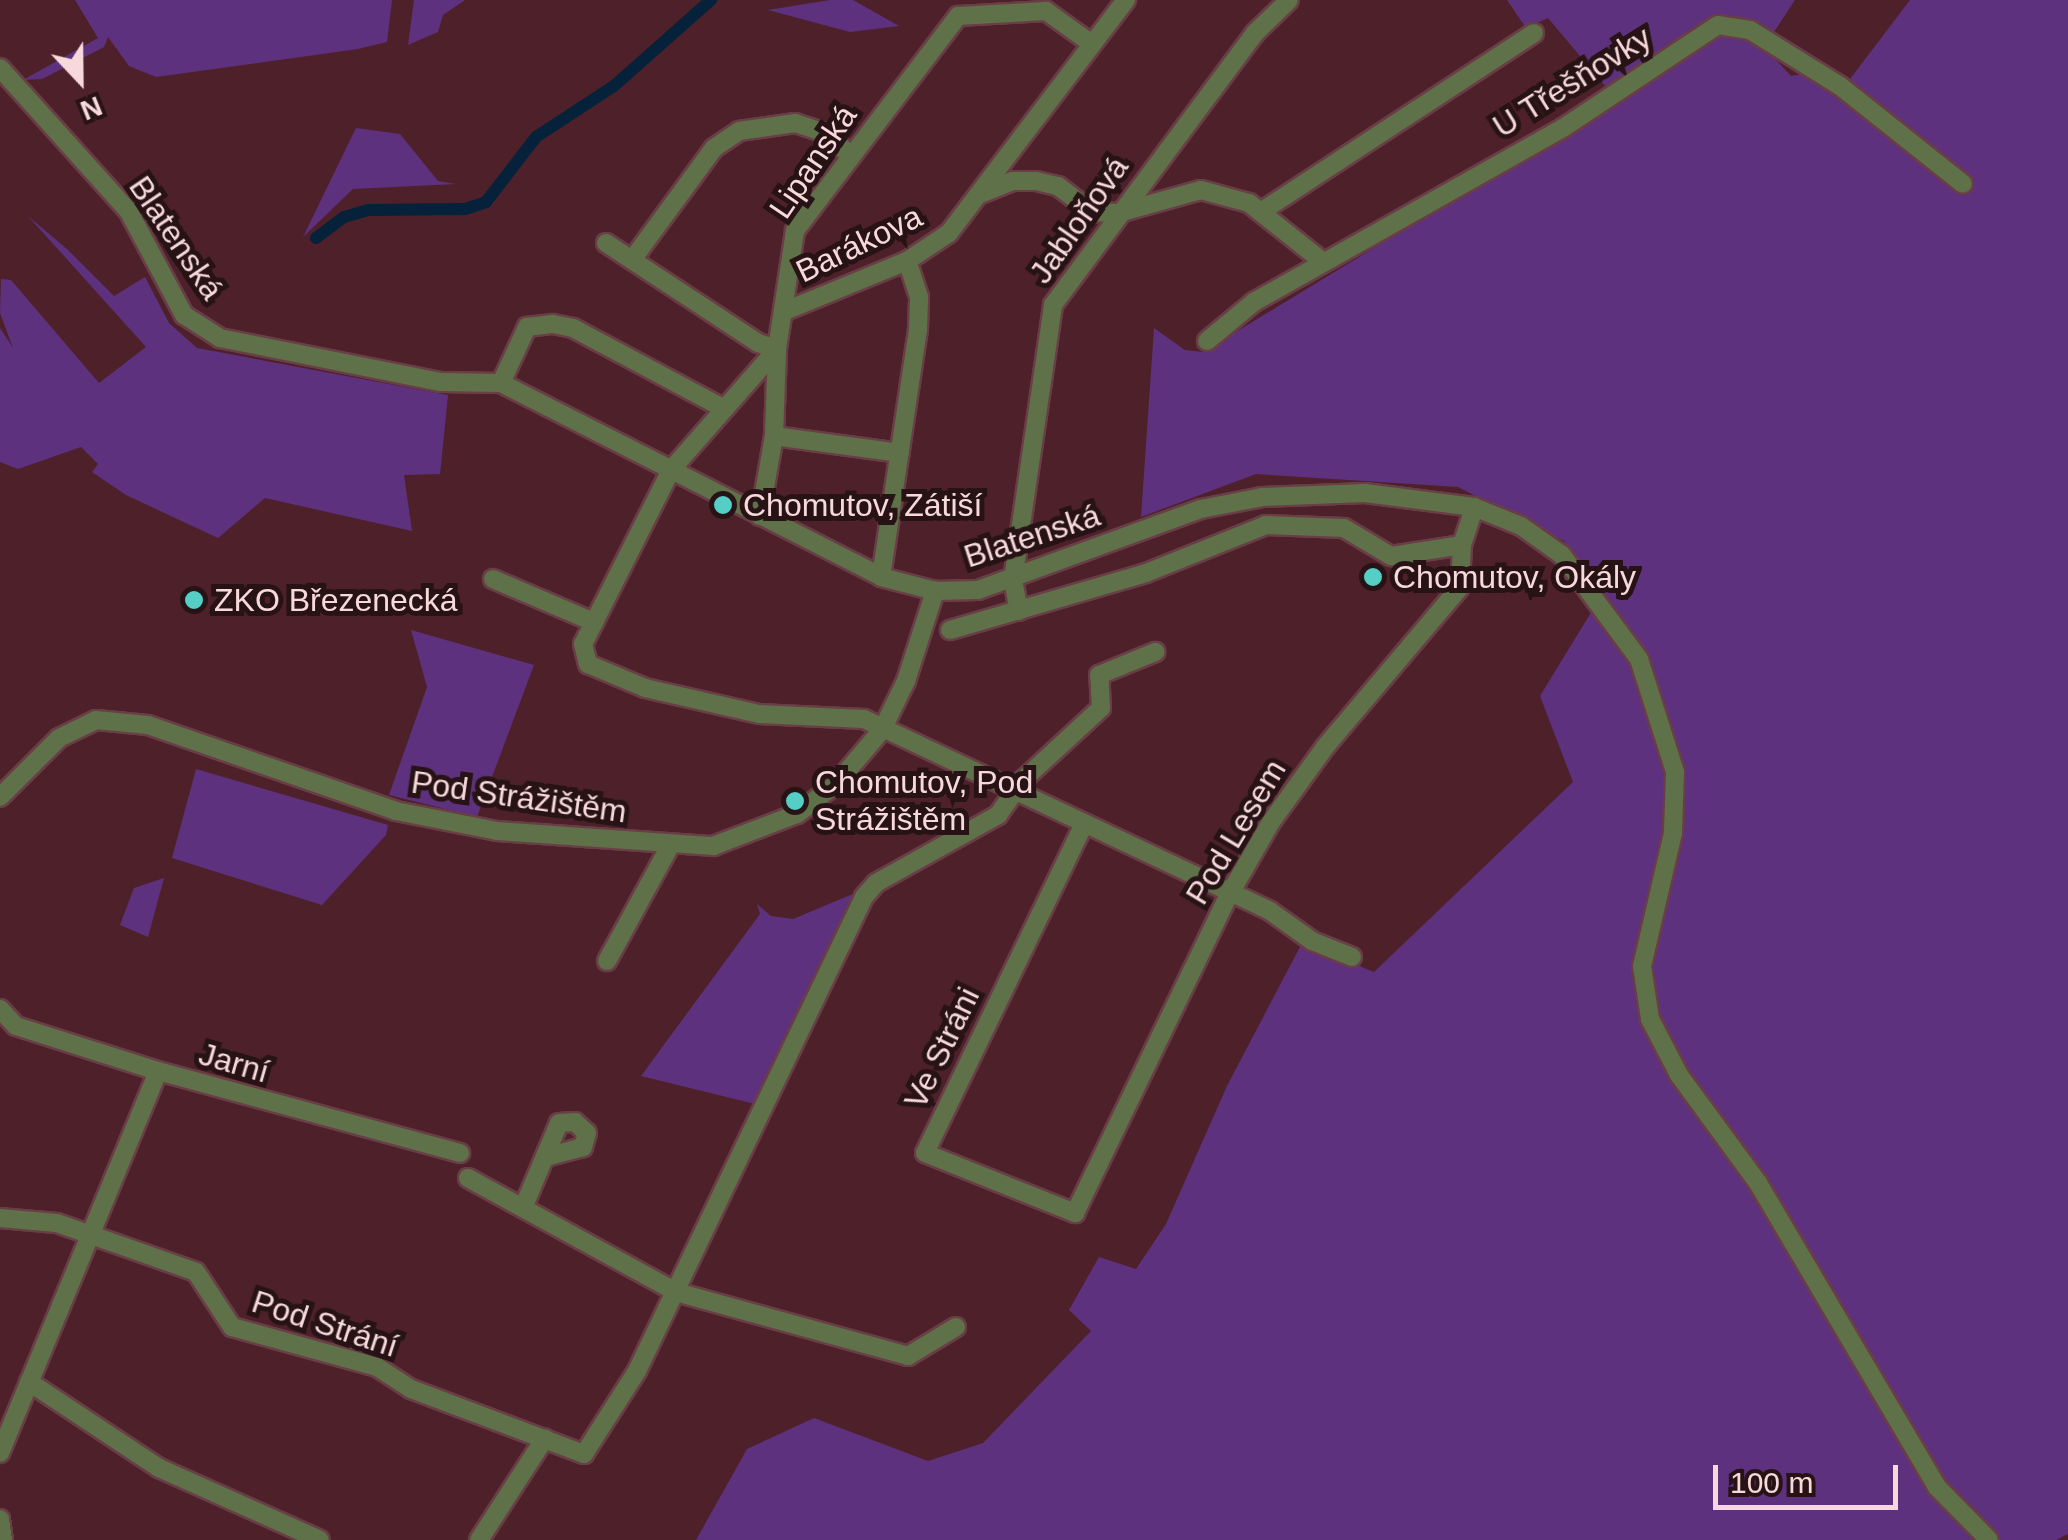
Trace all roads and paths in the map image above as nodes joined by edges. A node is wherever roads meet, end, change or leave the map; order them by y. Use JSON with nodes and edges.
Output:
{"nodes":[{"id":1,"x":1126,"y":0,"type":"edge"},
{"id":2,"x":1289,"y":0,"type":"edge"},
{"id":3,"x":1534,"y":33,"type":"dead end"},
{"id":4,"x":1092,"y":44,"type":"junction"},
{"id":5,"x":0,"y":68,"type":"edge"},
{"id":6,"x":850,"y":155,"type":"junction"},
{"id":7,"x":1963,"y":184,"type":"dead end"},
{"id":8,"x":982,"y":193,"type":"junction"},
{"id":9,"x":1262,"y":212,"type":"junction"},
{"id":10,"x":1118,"y":213,"type":"junction"},
{"id":11,"x":606,"y":242,"type":"dead end"},
{"id":12,"x":632,"y":260,"type":"junction"},
{"id":13,"x":907,"y":261,"type":"junction"},
{"id":14,"x":1322,"y":261,"type":"junction"},
{"id":15,"x":785,"y":312,"type":"junction"},
{"id":16,"x":1207,"y":341,"type":"dead end"},
{"id":17,"x":777,"y":348,"type":"junction"},
{"id":18,"x":501,"y":383,"type":"junction"},
{"id":19,"x":721,"y":407,"type":"junction"},
{"id":20,"x":774,"y":436,"type":"junction"},
{"id":21,"x":900,"y":453,"type":"junction"},
{"id":22,"x":671,"y":470,"type":"junction"},
{"id":23,"x":1474,"y":507,"type":"junction"},
{"id":24,"x":760,"y":516,"type":"junction"},
{"id":25,"x":1462,"y":545,"type":"junction"},
{"id":26,"x":881,"y":576,"type":"junction"},
{"id":27,"x":493,"y":579,"type":"dead end"},
{"id":28,"x":1013,"y":580,"type":"junction"},
{"id":29,"x":935,"y":590,"type":"junction"},
{"id":30,"x":1018,"y":612,"type":"junction"},
{"id":31,"x":594,"y":622,"type":"junction"},
{"id":32,"x":950,"y":630,"type":"dead end"},
{"id":33,"x":1155,"y":652,"type":"dead end"},
{"id":34,"x":882,"y":730,"type":"junction"},
{"id":35,"x":1019,"y":792,"type":"junction"},
{"id":36,"x":0,"y":797,"type":"edge"},
{"id":37,"x":1084,"y":824,"type":"junction"},
{"id":38,"x":670,"y":846,"type":"junction"},
{"id":39,"x":1229,"y":895,"type":"junction"},
{"id":40,"x":1352,"y":956,"type":"dead end"},
{"id":41,"x":607,"y":961,"type":"dead end"},
{"id":42,"x":0,"y":1010,"type":"edge"},
{"id":43,"x":158,"y":1072,"type":"junction"},
{"id":44,"x":460,"y":1154,"type":"dead end"},
{"id":45,"x":545,"y":1157,"type":"dead end"},
{"id":46,"x":468,"y":1178,"type":"dead end"},
{"id":47,"x":523,"y":1208,"type":"junction"},
{"id":48,"x":1075,"y":1213,"type":"joint"},
{"id":49,"x":0,"y":1218,"type":"edge"},
{"id":50,"x":88,"y":1234,"type":"junction"},
{"id":51,"x":676,"y":1292,"type":"junction"},
{"id":52,"x":956,"y":1327,"type":"dead end"},
{"id":53,"x":29,"y":1382,"type":"junction"},
{"id":54,"x":545,"y":1438,"type":"junction"},
{"id":55,"x":0,"y":1454,"type":"edge"},
{"id":56,"x":0,"y":1519,"type":"edge"},
{"id":57,"x":3,"y":1540,"type":"edge"},
{"id":58,"x":320,"y":1540,"type":"edge"},
{"id":59,"x":479,"y":1540,"type":"edge"},
{"id":60,"x":1989,"y":1540,"type":"edge"}],
"edges":[{"from":1,"to":4,"type":"street","name":"Barákova"},
{"from":2,"to":10,"type":"street","name":"Jabloňová"},
{"from":3,"to":9,"type":"street"},
{"from":4,"to":6,"type":"street","name":"Lipanská"},
{"from":4,"to":8,"type":"street","name":"Barákova"},
{"from":5,"to":18,"type":"street","name":"Blatenská"},
{"from":6,"to":12,"type":"street"},
{"from":6,"to":15,"type":"street","name":"Lipanská"},
{"from":7,"to":14,"type":"street","name":"U Třešňovky"},
{"from":8,"to":10,"type":"street"},
{"from":8,"to":13,"type":"street","name":"Barákova"},
{"from":9,"to":10,"type":"street"},
{"from":9,"to":14,"type":"street"},
{"from":10,"to":28,"type":"street","name":"Jabloňová"},
{"from":11,"to":12,"type":"street"},
{"from":12,"to":17,"type":"street"},
{"from":13,"to":15,"type":"street","name":"Barákova"},
{"from":13,"to":21,"type":"street"},
{"from":14,"to":16,"type":"street","name":"U Třešňovky"},
{"from":15,"to":17,"type":"street","name":"Lipanská"},
{"from":17,"to":19,"type":"street"},
{"from":17,"to":20,"type":"street","name":"Lipanská"},
{"from":18,"to":19,"type":"street"},
{"from":18,"to":22,"type":"street","name":"Blatenská"},
{"from":19,"to":22,"type":"street"},
{"from":20,"to":21,"type":"street"},
{"from":20,"to":24,"type":"street","name":"Lipanská"},
{"from":21,"to":26,"type":"street"},
{"from":22,"to":24,"type":"street","name":"Blatenská"},
{"from":22,"to":31,"type":"street"},
{"from":23,"to":25,"type":"street","name":"Pod Lesem"},
{"from":23,"to":28,"type":"street","name":"Blatenská"},
{"from":23,"to":60,"type":"street","name":"Blatenská"},
{"from":24,"to":26,"type":"street","name":"Blatenská"},
{"from":25,"to":30,"type":"street"},
{"from":25,"to":39,"type":"street","name":"Pod Lesem"},
{"from":26,"to":29,"type":"street","name":"Blatenská"},
{"from":27,"to":31,"type":"street"},
{"from":28,"to":29,"type":"street","name":"Blatenská"},
{"from":28,"to":30,"type":"street","name":"Jabloňová"},
{"from":29,"to":34,"type":"street","name":"Pod Strážištěm"},
{"from":30,"to":32,"type":"street"},
{"from":31,"to":34,"type":"street"},
{"from":33,"to":35,"type":"street","name":"Pod Strání"},
{"from":34,"to":35,"type":"street"},
{"from":34,"to":38,"type":"street","name":"Pod Strážištěm"},
{"from":35,"to":37,"type":"street"},
{"from":35,"to":51,"type":"street","name":"Pod Strání"},
{"from":36,"to":38,"type":"street","name":"Pod Strážištěm"},
{"from":37,"to":39,"type":"street"},
{"from":37,"to":48,"type":"street","name":"Ve Stráni"},
{"from":38,"to":41,"type":"street"},
{"from":39,"to":40,"type":"street"},
{"from":39,"to":48,"type":"street","name":"Pod Lesem"},
{"from":42,"to":43,"type":"street","name":"Jarní"},
{"from":43,"to":44,"type":"street","name":"Jarní"},
{"from":43,"to":50,"type":"street"},
{"from":45,"to":47,"type":"street"},
{"from":46,"to":47,"type":"street"},
{"from":47,"to":51,"type":"street"},
{"from":49,"to":50,"type":"street","name":"Pod Strání"},
{"from":50,"to":53,"type":"street"},
{"from":50,"to":54,"type":"street","name":"Pod Strání"},
{"from":51,"to":52,"type":"street"},
{"from":51,"to":54,"type":"street","name":"Pod Strání"},
{"from":53,"to":55,"type":"street"},
{"from":53,"to":58,"type":"street"},
{"from":54,"to":59,"type":"street"},
{"from":56,"to":57,"type":"street"}]}
